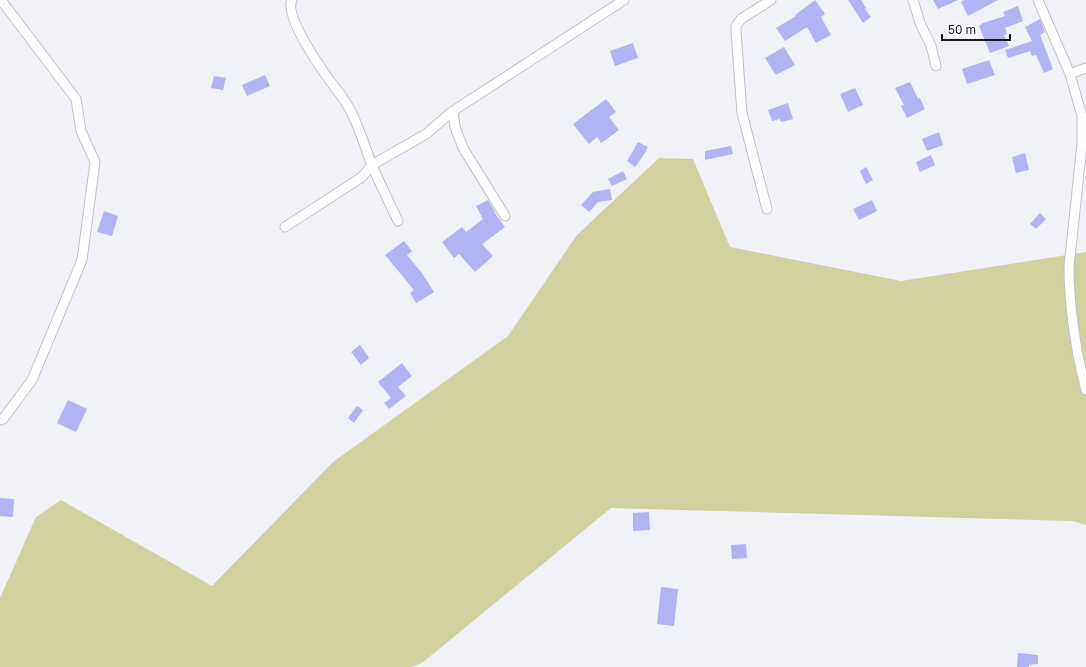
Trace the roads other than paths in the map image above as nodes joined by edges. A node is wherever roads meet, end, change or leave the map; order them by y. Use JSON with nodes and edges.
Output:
{"nodes":[{"id":1,"x":1,"y":0,"type":"edge"},
{"id":2,"x":624,"y":0,"type":"edge"},
{"id":3,"x":771,"y":0,"type":"edge"},
{"id":4,"x":913,"y":0,"type":"edge"},
{"id":5,"x":1038,"y":0,"type":"edge"},
{"id":6,"x":291,"y":1,"type":"edge"},
{"id":7,"x":936,"y":66,"type":"dead end"},
{"id":8,"x":1086,"y":68,"type":"edge"},
{"id":9,"x":1070,"y":74,"type":"junction"},
{"id":10,"x":453,"y":111,"type":"junction"},
{"id":11,"x":1084,"y":115,"type":"edge"},
{"id":12,"x":372,"y":165,"type":"junction"},
{"id":13,"x":767,"y":209,"type":"dead end"},
{"id":14,"x":505,"y":216,"type":"dead end"},
{"id":15,"x":398,"y":221,"type":"dead end"},
{"id":16,"x":285,"y":227,"type":"dead end"},
{"id":17,"x":1086,"y":390,"type":"edge"},
{"id":18,"x":0,"y":420,"type":"edge"}],
"edges":[{"from":1,"to":18,"type":"street"},
{"from":2,"to":10,"type":"street"},
{"from":3,"to":13,"type":"street"},
{"from":4,"to":7,"type":"street"},
{"from":5,"to":9,"type":"street"},
{"from":6,"to":12,"type":"street"},
{"from":8,"to":9,"type":"street"},
{"from":9,"to":11,"type":"street"},
{"from":10,"to":12,"type":"street"},
{"from":10,"to":14,"type":"street"},
{"from":11,"to":17,"type":"street"},
{"from":12,"to":15,"type":"street"},
{"from":12,"to":16,"type":"street"}]}
